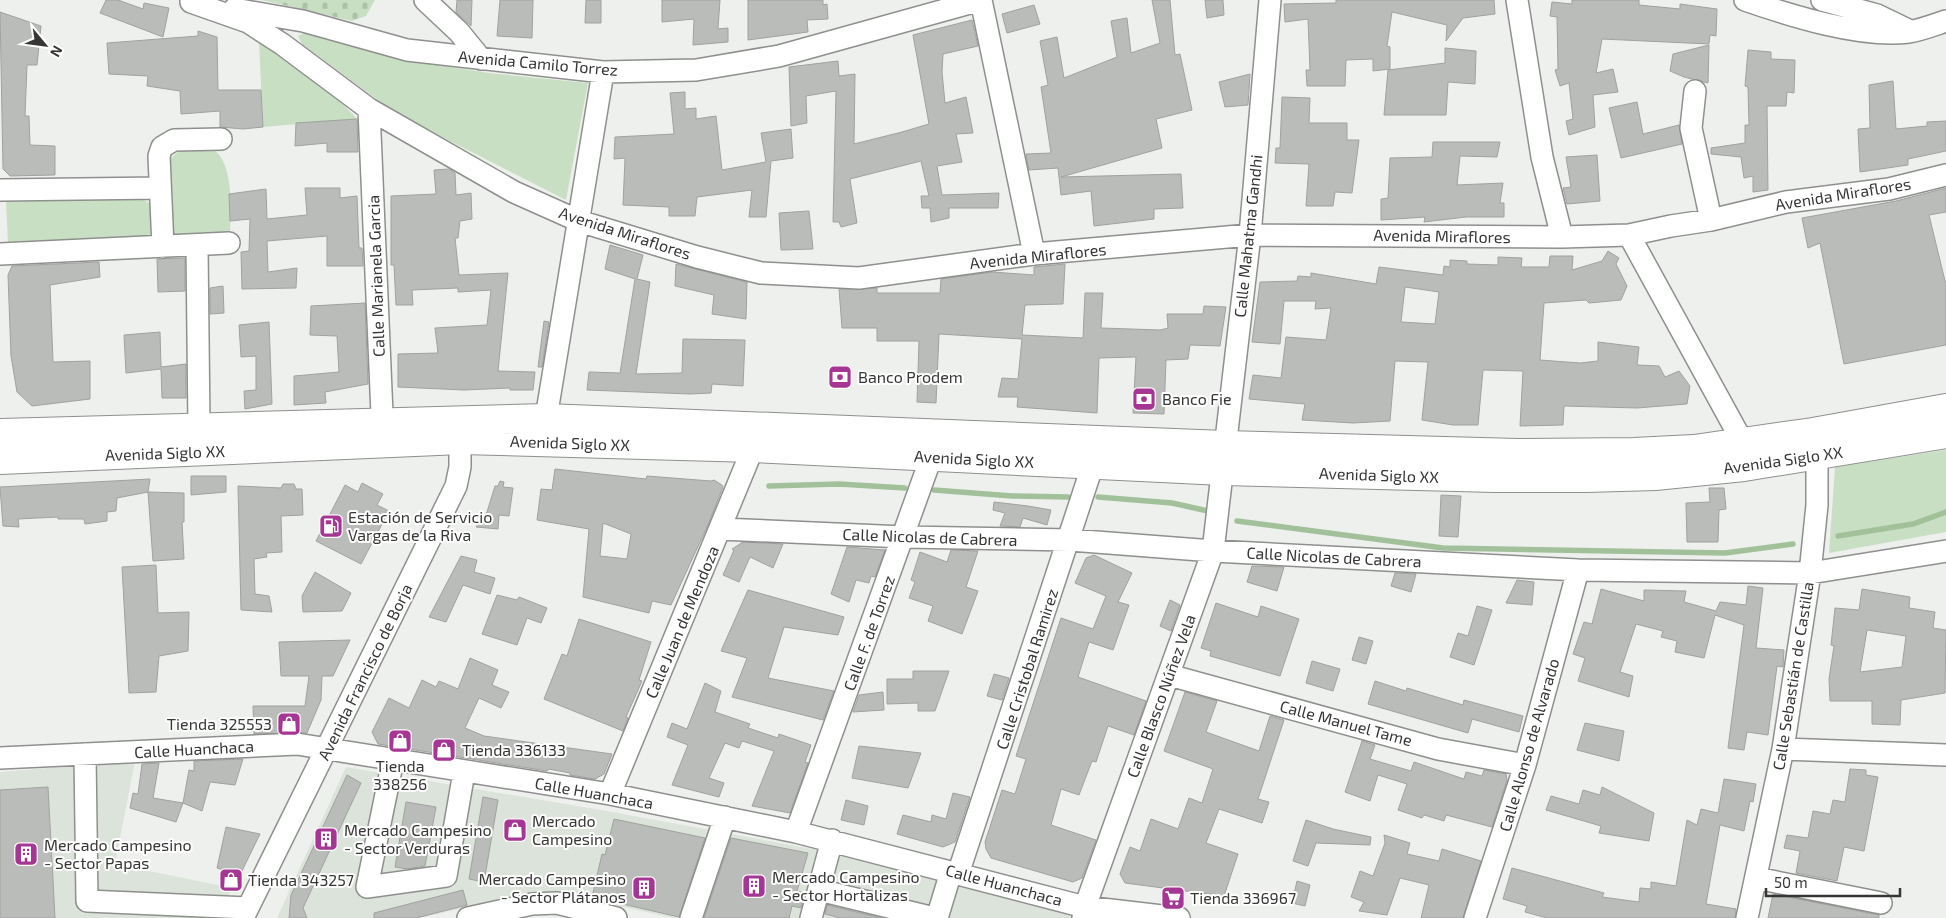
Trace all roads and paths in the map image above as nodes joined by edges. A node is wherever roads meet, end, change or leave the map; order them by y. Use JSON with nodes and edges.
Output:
{"nodes":[{"id":1,"x":426,"y":0,"type":"edge"},
{"id":2,"x":981,"y":0,"type":"edge"},
{"id":3,"x":1270,"y":0,"type":"edge"},
{"id":4,"x":1517,"y":0,"type":"edge"},
{"id":5,"x":1745,"y":0,"type":"edge"},
{"id":6,"x":1822,"y":0,"type":"edge"},
{"id":7,"x":186,"y":1,"type":"edge"},
{"id":8,"x":1946,"y":21,"type":"edge"},
{"id":9,"x":1910,"y":32,"type":"junction"},
{"id":10,"x":481,"y":59,"type":"junction"},
{"id":11,"x":603,"y":72,"type":"junction"},
{"id":12,"x":1695,"y":90,"type":"dead end"},
{"id":13,"x":369,"y":109,"type":"junction"},
{"id":14,"x":221,"y":139,"type":"dead end"},
{"id":15,"x":1946,"y":175,"type":"edge"},
{"id":16,"x":160,"y":188,"type":"junction"},
{"id":17,"x":0,"y":190,"type":"edge"},
{"id":18,"x":1711,"y":220,"type":"junction"},
{"id":19,"x":579,"y":221,"type":"junction"},
{"id":20,"x":1250,"y":235,"type":"junction"},
{"id":21,"x":1629,"y":235,"type":"junction"},
{"id":22,"x":1562,"y":237,"type":"junction"},
{"id":23,"x":230,"y":243,"type":"dead end"},
{"id":24,"x":197,"y":246,"type":"junction"},
{"id":25,"x":162,"y":247,"type":"junction"},
{"id":26,"x":0,"y":254,"type":"edge"},
{"id":27,"x":1034,"y":254,"type":"junction"},
{"id":28,"x":1946,"y":408,"type":"edge"},
{"id":29,"x":546,"y":418,"type":"junction"},
{"id":30,"x":199,"y":427,"type":"junction"},
{"id":31,"x":461,"y":430,"type":"junction"},
{"id":32,"x":0,"y":433,"type":"edge"},
{"id":33,"x":383,"y":433,"type":"junction"},
{"id":34,"x":1946,"y":434,"type":"edge"},
{"id":35,"x":1742,"y":441,"type":"junction"},
{"id":36,"x":1815,"y":444,"type":"junction"},
{"id":37,"x":935,"y":446,"type":"junction"},
{"id":38,"x":753,"y":448,"type":"junction"},
{"id":39,"x":1224,"y":458,"type":"junction"},
{"id":40,"x":0,"y":460,"type":"edge"},
{"id":41,"x":1093,"y":464,"type":"junction"},
{"id":42,"x":721,"y":529,"type":"junction"},
{"id":43,"x":904,"y":537,"type":"junction"},
{"id":44,"x":1070,"y":540,"type":"junction"},
{"id":45,"x":1214,"y":551,"type":"junction"},
{"id":46,"x":1946,"y":551,"type":"edge"},
{"id":47,"x":1578,"y":570,"type":"junction"},
{"id":48,"x":1810,"y":573,"type":"junction"},
{"id":49,"x":1169,"y":675,"type":"junction"},
{"id":50,"x":1783,"y":749,"type":"junction"},
{"id":51,"x":326,"y":750,"type":"junction"},
{"id":52,"x":85,"y":754,"type":"junction"},
{"id":53,"x":1946,"y":755,"type":"edge"},
{"id":54,"x":0,"y":758,"type":"edge"},
{"id":55,"x":393,"y":760,"type":"junction"},
{"id":56,"x":1525,"y":765,"type":"junction"},
{"id":57,"x":464,"y":772,"type":"junction"},
{"id":58,"x":610,"y":794,"type":"junction"},
{"id":59,"x":725,"y":817,"type":"junction"},
{"id":60,"x":796,"y":832,"type":"junction"},
{"id":61,"x":832,"y":840,"type":"junction"},
{"id":62,"x":955,"y":873,"type":"junction"},
{"id":63,"x":1756,"y":878,"type":"junction"},
{"id":64,"x":819,"y":890,"type":"junction"},
{"id":65,"x":1882,"y":903,"type":"dead end"},
{"id":66,"x":554,"y":911,"type":"edge"},
{"id":67,"x":1084,"y":912,"type":"edge"},
{"id":68,"x":246,"y":913,"type":"edge"},
{"id":69,"x":468,"y":918,"type":"edge"},
{"id":70,"x":616,"y":918,"type":"edge"},
{"id":71,"x":691,"y":918,"type":"edge"},
{"id":72,"x":811,"y":918,"type":"edge"},
{"id":73,"x":936,"y":918,"type":"edge"},
{"id":74,"x":1179,"y":918,"type":"edge"},
{"id":75,"x":1475,"y":918,"type":"edge"},
{"id":76,"x":1747,"y":918,"type":"edge"}],
"edges":[{"from":1,"to":10,"type":"street"},
{"from":2,"to":11,"type":"street","name":"Avenida Camilo Torrez"},
{"from":2,"to":27,"type":"street"},
{"from":3,"to":20,"type":"street","name":"Calle Mahatma Gandhi"},
{"from":4,"to":22,"type":"street"},
{"from":5,"to":9,"type":"street"},
{"from":6,"to":9,"type":"street"},
{"from":7,"to":10,"type":"street","name":"Avenida Camilo Torrez"},
{"from":7,"to":13,"type":"street","name":"Avenida Miraflores"},
{"from":8,"to":9,"type":"street"},
{"from":10,"to":11,"type":"street","name":"Avenida Camilo Torrez"},
{"from":11,"to":19,"type":"street"},
{"from":12,"to":18,"type":"street"},
{"from":13,"to":19,"type":"street","name":"Avenida Miraflores"},
{"from":13,"to":33,"type":"street","name":"Calle Marianela Garcia"},
{"from":14,"to":16,"type":"street"},
{"from":15,"to":18,"type":"street","name":"Avenida Miraflores"},
{"from":16,"to":17,"type":"street"},
{"from":16,"to":25,"type":"street"},
{"from":18,"to":21,"type":"street","name":"Avenida Miraflores"},
{"from":19,"to":27,"type":"street","name":"Avenida Miraflores"},
{"from":19,"to":29,"type":"street"},
{"from":20,"to":22,"type":"street","name":"Avenida Miraflores"},
{"from":20,"to":27,"type":"street","name":"Avenida Miraflores"},
{"from":20,"to":39,"type":"street","name":"Calle Mahatma Gandhi"},
{"from":21,"to":22,"type":"street","name":"Avenida Miraflores"},
{"from":21,"to":35,"type":"street"},
{"from":23,"to":24,"type":"street"},
{"from":24,"to":25,"type":"street"},
{"from":24,"to":30,"type":"street"},
{"from":25,"to":26,"type":"street"},
{"from":28,"to":36,"type":"highway","name":"Avenida Siglo XX"},
{"from":29,"to":31,"type":"highway","name":"Avenida Siglo XX"},
{"from":29,"to":37,"type":"highway","name":"Avenida Siglo XX"},
{"from":30,"to":32,"type":"highway","name":"Avenida Siglo XX"},
{"from":30,"to":33,"type":"highway","name":"Avenida Siglo XX"},
{"from":31,"to":33,"type":"highway","name":"Avenida Siglo XX"},
{"from":31,"to":38,"type":"highway","name":"Avenida Siglo XX"},
{"from":31,"to":51,"type":"street","name":"Avenida Francisco de Borja"},
{"from":33,"to":40,"type":"highway","name":"Avenida Siglo XX"},
{"from":34,"to":36,"type":"highway","name":"Avenida Siglo XX"},
{"from":35,"to":36,"type":"highway","name":"Avenida Siglo XX"},
{"from":35,"to":39,"type":"highway","name":"Avenida Siglo XX"},
{"from":36,"to":39,"type":"highway","name":"Avenida Siglo XX"},
{"from":36,"to":48,"type":"street","name":"Calle Sebastián de Castilla"},
{"from":37,"to":38,"type":"highway","name":"Avenida Siglo XX"},
{"from":37,"to":39,"type":"highway","name":"Avenida Siglo XX"},
{"from":37,"to":41,"type":"highway","name":"Avenida Siglo XX"},
{"from":37,"to":43,"type":"street","name":"Calle F. de Torrez"},
{"from":38,"to":42,"type":"street","name":"Calle Juan de Mendoza"},
{"from":39,"to":41,"type":"highway","name":"Avenida Siglo XX"},
{"from":39,"to":45,"type":"street","name":"Calle Blasco Núñez Vela"},
{"from":41,"to":44,"type":"street","name":"Calle Cristobal Ramirez"},
{"from":42,"to":43,"type":"street","name":"Calle Nicolas de Cabrera"},
{"from":42,"to":58,"type":"street","name":"Calle Juan de Mendoza"},
{"from":43,"to":44,"type":"street","name":"Calle Nicolas de Cabrera"},
{"from":43,"to":60,"type":"street","name":"Calle F. de Torrez"},
{"from":44,"to":45,"type":"street","name":"Calle Nicolas de Cabrera"},
{"from":44,"to":62,"type":"street","name":"Calle Cristobal Ramirez"},
{"from":45,"to":47,"type":"street","name":"Calle Nicolas de Cabrera"},
{"from":45,"to":49,"type":"street","name":"Calle Blasco Núñez Vela"},
{"from":46,"to":48,"type":"street","name":"Calle Nicolas de Cabrera"},
{"from":47,"to":48,"type":"street","name":"Calle Nicolas de Cabrera"},
{"from":47,"to":56,"type":"street","name":"Calle Alonso de Alvarado"},
{"from":48,"to":50,"type":"street","name":"Calle Sebastián de Castilla"},
{"from":49,"to":56,"type":"street","name":"Calle Manuel Tame"},
{"from":49,"to":67,"type":"street","name":"Calle Blasco Núñez Vela"},
{"from":50,"to":53,"type":"street"},
{"from":50,"to":63,"type":"street","name":"Calle Sebastián de Castilla"},
{"from":51,"to":52,"type":"street","name":"Calle Huanchaca"},
{"from":51,"to":55,"type":"street","name":"Calle Huanchaca"},
{"from":51,"to":68,"type":"street","name":"Avenida Francisco de Borja"},
{"from":52,"to":54,"type":"street","name":"Calle Huanchaca"},
{"from":52,"to":68,"type":"street"},
{"from":55,"to":57,"type":"street","name":"Calle Huanchaca"},
{"from":55,"to":57,"type":"street"},
{"from":56,"to":75,"type":"street","name":"Calle Alonso de Alvarado"},
{"from":57,"to":58,"type":"street","name":"Calle Huanchaca"},
{"from":58,"to":59,"type":"street","name":"Calle Huanchaca"},
{"from":59,"to":60,"type":"street","name":"Calle Huanchaca"},
{"from":59,"to":71,"type":"street"},
{"from":60,"to":61,"type":"street","name":"Calle Huanchaca"},
{"from":61,"to":62,"type":"street","name":"Calle Huanchaca"},
{"from":61,"to":64,"type":"street"},
{"from":62,"to":67,"type":"street","name":"Calle Huanchaca"},
{"from":62,"to":73,"type":"street","name":"Calle Cristobal Ramirez"},
{"from":63,"to":65,"type":"street"},
{"from":63,"to":76,"type":"street","name":"Calle Sebastián de Castilla"},
{"from":64,"to":72,"type":"street"},
{"from":64,"to":73,"type":"street"},
{"from":66,"to":69,"type":"street"},
{"from":66,"to":70,"type":"street"},
{"from":67,"to":74,"type":"street","name":"Calle Huanchaca"}]}
